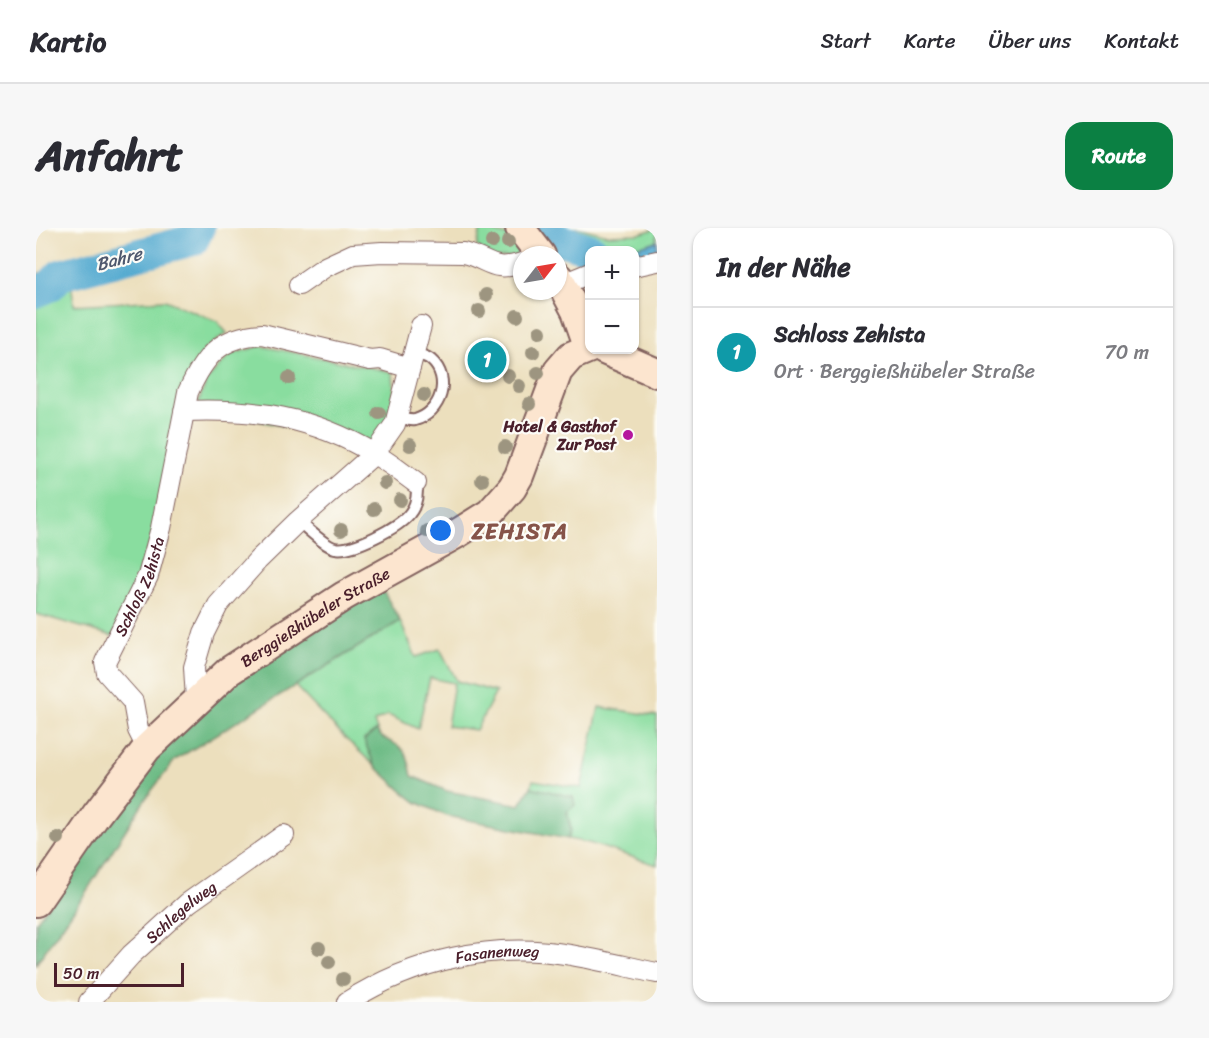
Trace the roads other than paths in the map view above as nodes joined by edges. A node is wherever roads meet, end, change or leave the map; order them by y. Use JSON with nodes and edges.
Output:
{"nodes":[{"id":1,"x":657,"y":261,"type":"edge"},
{"id":2,"x":513,"y":262,"type":"edge"},
{"id":3,"x":639,"y":265,"type":"edge"},
{"id":4,"x":585,"y":274,"type":"edge"},
{"id":5,"x":567,"y":279,"type":"edge"},
{"id":6,"x":299,"y":285,"type":"dead end"},
{"id":7,"x":567,"y":292,"type":"edge"},
{"id":8,"x":421,"y":326,"type":"dead end"},
{"id":9,"x":585,"y":330,"type":"edge"},
{"id":10,"x":585,"y":352,"type":"edge"},
{"id":11,"x":607,"y":354,"type":"edge"},
{"id":12,"x":412,"y":360,"type":"junction"},
{"id":13,"x":657,"y":373,"type":"edge"},
{"id":14,"x":184,"y":411,"type":"junction"},
{"id":15,"x":397,"y":417,"type":"junction"},
{"id":16,"x":374,"y":454,"type":"junction"},
{"id":17,"x":416,"y":483,"type":"joint"},
{"id":18,"x":298,"y":521,"type":"junction"},
{"id":19,"x":196,"y":700,"type":"junction"},
{"id":20,"x":147,"y":748,"type":"junction"},
{"id":21,"x":284,"y":835,"type":"dead end"},
{"id":22,"x":36,"y":902,"type":"edge"},
{"id":23,"x":657,"y":973,"type":"edge"},
{"id":24,"x":89,"y":1002,"type":"edge"},
{"id":25,"x":346,"y":1002,"type":"edge"}],
"edges":[{"from":1,"to":3,"type":"street"},
{"from":2,"to":6,"type":"street"},
{"from":4,"to":5,"type":"street"},
{"from":7,"to":9,"type":"main road"},
{"from":8,"to":12,"type":"street"},
{"from":10,"to":19,"type":"main road","name":"Berggießhübeler Straße"},
{"from":11,"to":13,"type":"main road"},
{"from":12,"to":14,"type":"street","name":"Schloß Zehista"},
{"from":12,"to":15,"type":"street"},
{"from":12,"to":15,"type":"lane"},
{"from":14,"to":16,"type":"street"},
{"from":14,"to":20,"type":"street","name":"Schloß Zehista"},
{"from":15,"to":16,"type":"street"},
{"from":16,"to":17,"type":"street"},
{"from":16,"to":18,"type":"street"},
{"from":17,"to":18,"type":"lane"},
{"from":18,"to":19,"type":"street"},
{"from":19,"to":20,"type":"main road","name":"Berggießhübeler Straße"},
{"from":20,"to":22,"type":"main road","name":"Berggießhübeler Straße"},
{"from":21,"to":24,"type":"street","name":"Schlegelweg"},
{"from":23,"to":25,"type":"street","name":"Fasanenweg"}]}
